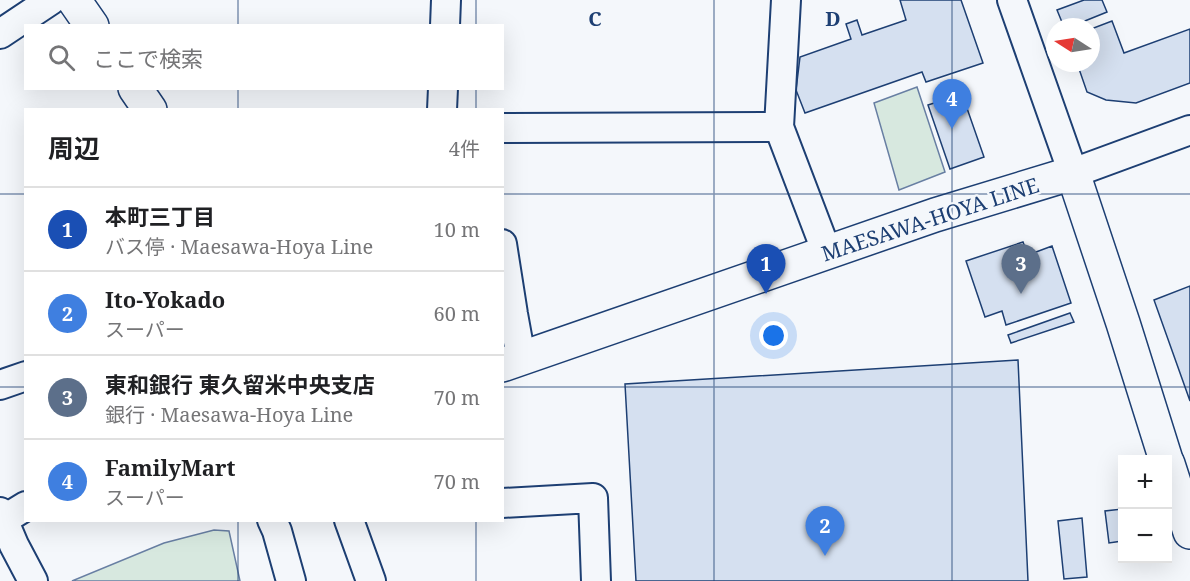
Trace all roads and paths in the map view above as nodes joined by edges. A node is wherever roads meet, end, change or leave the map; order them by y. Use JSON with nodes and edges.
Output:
{"nodes":[{"id":1,"x":51,"y":0,"type":"edge"},
{"id":2,"x":74,"y":0,"type":"edge"},
{"id":3,"x":446,"y":0,"type":"edge"},
{"id":4,"x":786,"y":0,"type":"edge"},
{"id":5,"x":1012,"y":0,"type":"edge"},
{"id":6,"x":91,"y":24,"type":"edge"},
{"id":7,"x":445,"y":24,"type":"edge"},
{"id":8,"x":0,"y":34,"type":"edge"},
{"id":9,"x":136,"y":90,"type":"edge"},
{"id":10,"x":442,"y":90,"type":"edge"},
{"id":11,"x":149,"y":108,"type":"edge"},
{"id":12,"x":442,"y":108,"type":"edge"},
{"id":13,"x":779,"y":127,"type":"junction"},
{"id":14,"x":504,"y":128,"type":"edge"},
{"id":15,"x":1190,"y":130,"type":"edge"},
{"id":16,"x":1073,"y":173,"type":"junction"},
{"id":17,"x":827,"y":253,"type":"junction"},
{"id":18,"x":504,"y":257,"type":"edge"},
{"id":19,"x":512,"y":361,"type":"edge"},
{"id":20,"x":24,"y":377,"type":"edge"},
{"id":21,"x":0,"y":385,"type":"edge"},
{"id":22,"x":1165,"y":455,"type":"edge"},
{"id":23,"x":1172,"y":476,"type":"edge"},
{"id":24,"x":504,"y":503,"type":"edge"},
{"id":25,"x":9,"y":512,"type":"edge"},
{"id":26,"x":273,"y":522,"type":"edge"},
{"id":27,"x":350,"y":522,"type":"edge"},
{"id":28,"x":1190,"y":532,"type":"edge"},
{"id":29,"x":33,"y":581,"type":"edge"},
{"id":30,"x":291,"y":581,"type":"edge"},
{"id":31,"x":371,"y":581,"type":"edge"},
{"id":32,"x":596,"y":581,"type":"edge"}],
"edges":[{"from":1,"to":8,"type":"street"},
{"from":2,"to":6,"type":"main road"},
{"from":3,"to":7,"type":"street"},
{"from":4,"to":13,"type":"street"},
{"from":5,"to":16,"type":"street"},
{"from":9,"to":11,"type":"main road"},
{"from":10,"to":12,"type":"street"},
{"from":13,"to":14,"type":"street"},
{"from":13,"to":17,"type":"street"},
{"from":15,"to":16,"type":"street"},
{"from":16,"to":17,"type":"main road","name":"MAESAWA-HOYA LINE"},
{"from":16,"to":22,"type":"main road"},
{"from":17,"to":19,"type":"main road","name":"MAESAWA-HOYA LINE"},
{"from":18,"to":19,"type":"street"},
{"from":20,"to":21,"type":"street"},
{"from":23,"to":28,"type":"main road"},
{"from":24,"to":32,"type":"street"},
{"from":25,"to":29,"type":"street"},
{"from":26,"to":30,"type":"street"},
{"from":27,"to":31,"type":"street"}]}
